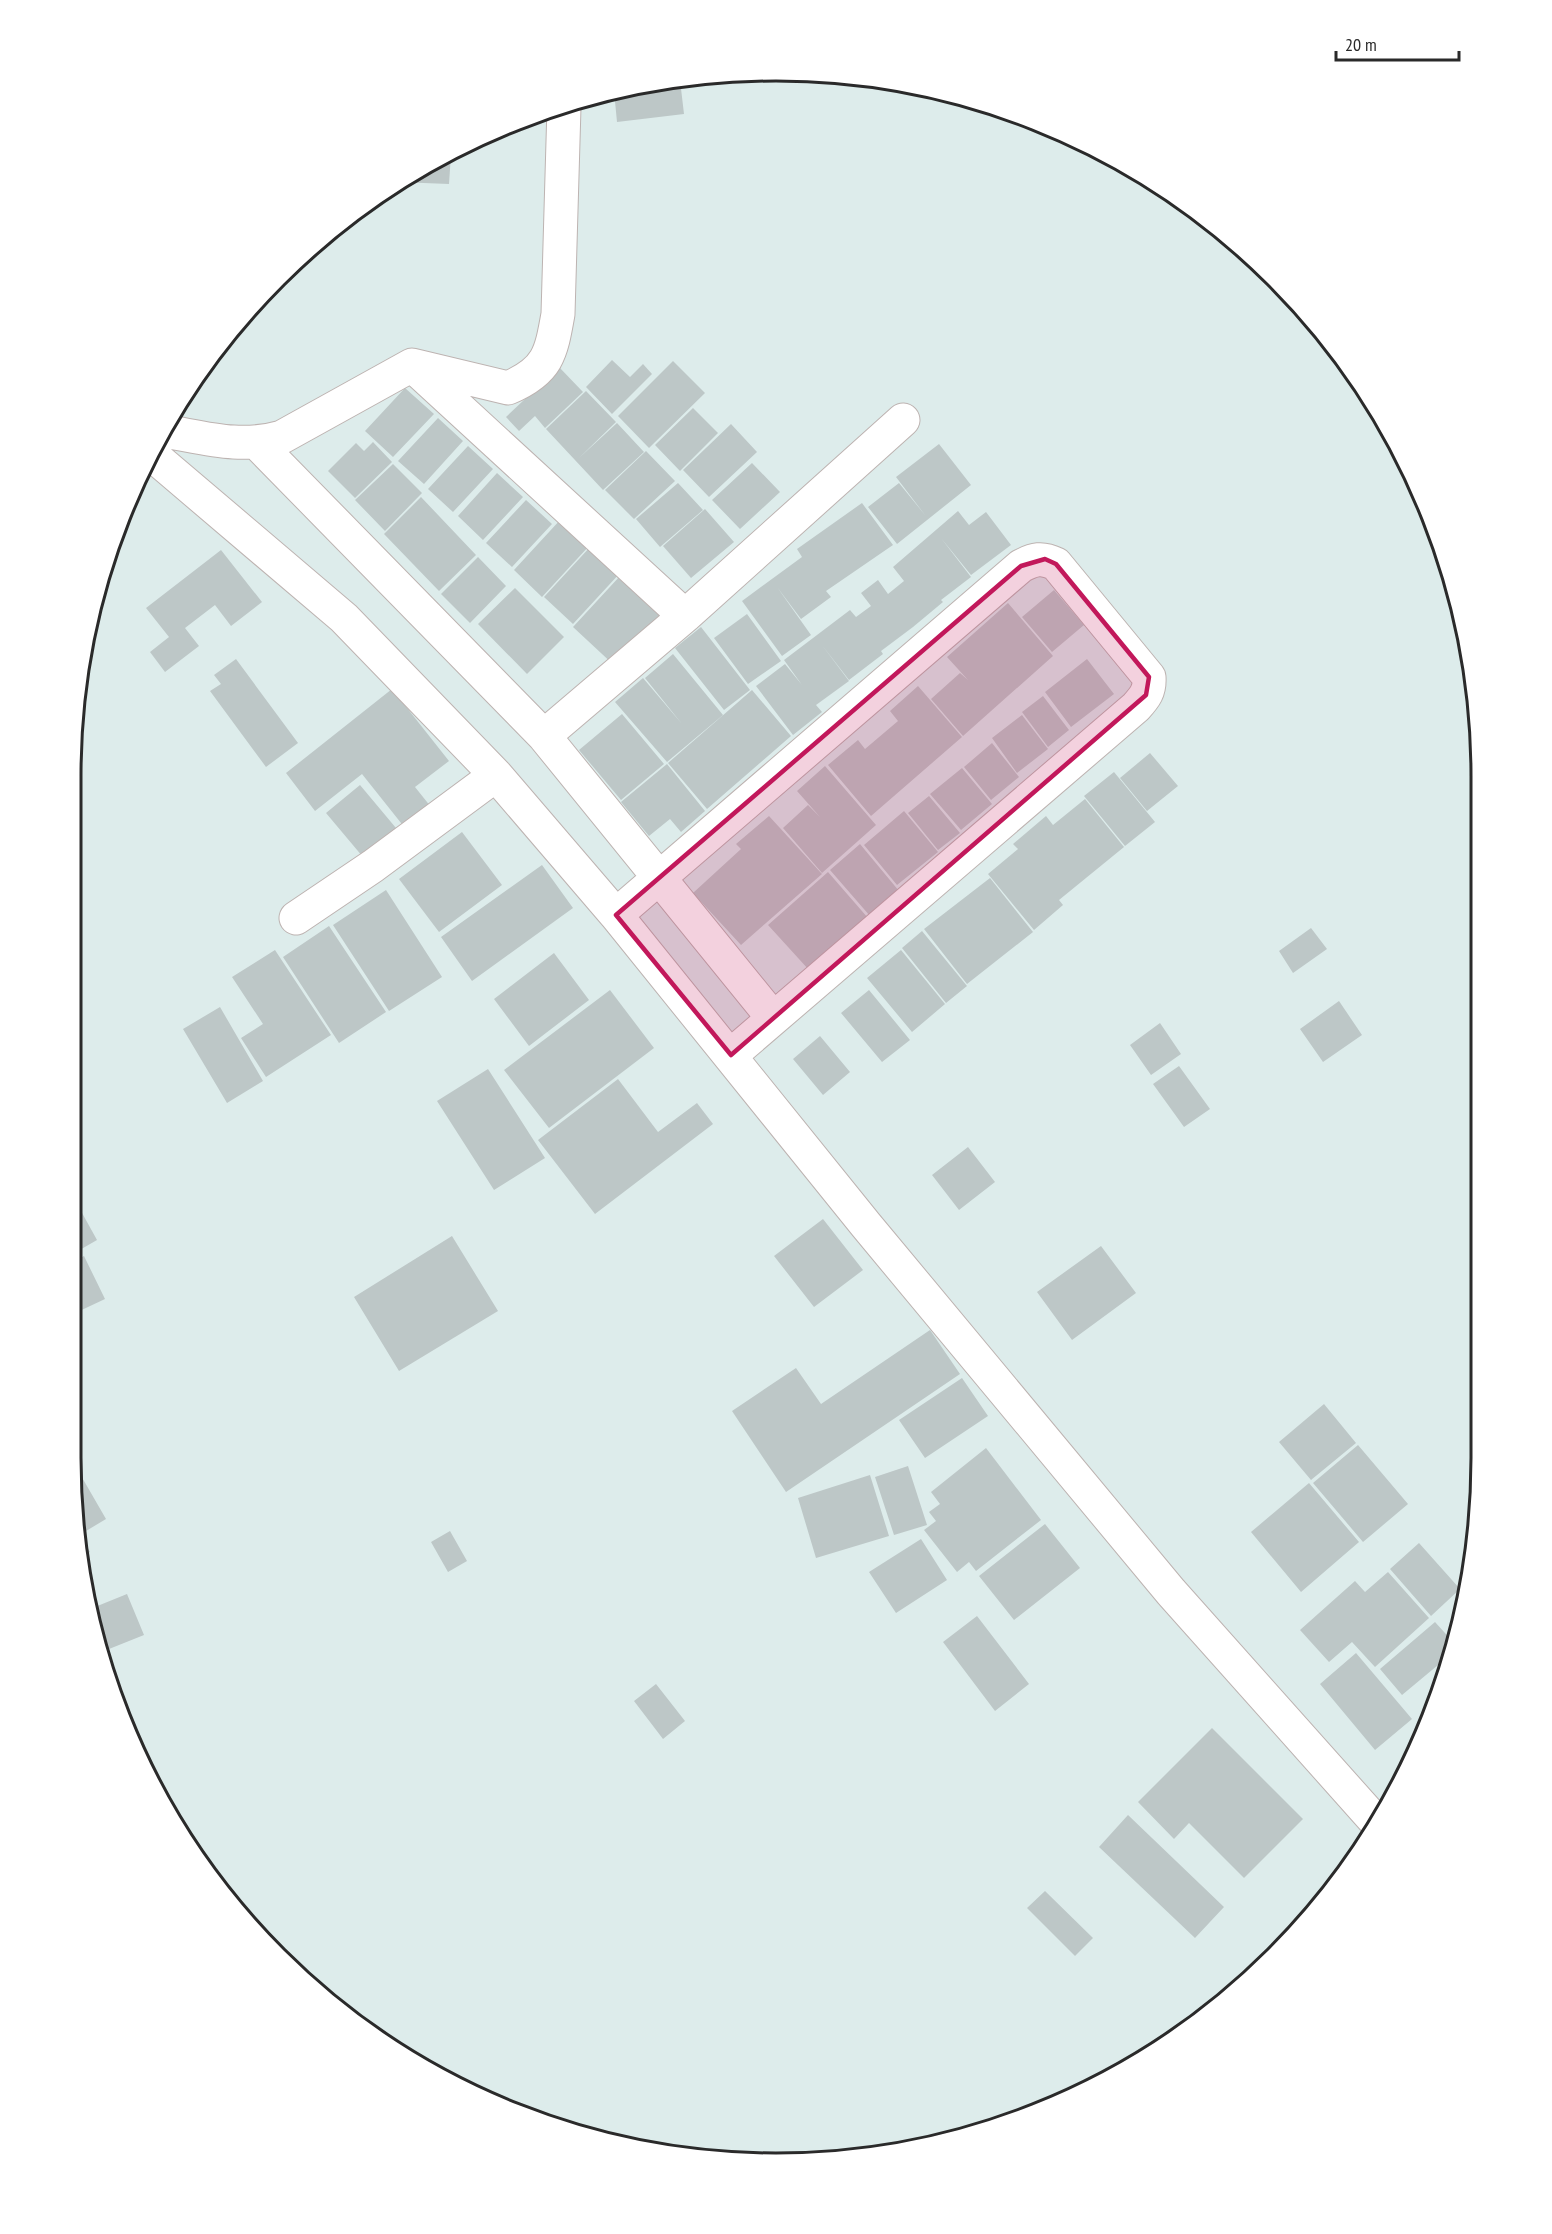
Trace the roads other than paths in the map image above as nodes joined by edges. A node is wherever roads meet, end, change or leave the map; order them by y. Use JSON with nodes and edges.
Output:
{"nodes":[{"id":1,"x":564,"y":115,"type":"edge"},
{"id":2,"x":412,"y":365,"type":"junction"},
{"id":3,"x":903,"y":420,"type":"dead end"},
{"id":4,"x":172,"y":432,"type":"edge"},
{"id":5,"x":258,"y":444,"type":"junction"},
{"id":6,"x":158,"y":460,"type":"edge"},
{"id":7,"x":685,"y":616,"type":"junction"},
{"id":8,"x":544,"y":736,"type":"junction"},
{"id":9,"x":496,"y":775,"type":"junction"},
{"id":10,"x":660,"y":878,"type":"junction"},
{"id":11,"x":616,"y":915,"type":"junction"},
{"id":12,"x":296,"y":918,"type":"dead end"},
{"id":13,"x":773,"y":1018,"type":"junction"},
{"id":14,"x":731,"y":1055,"type":"junction"},
{"id":15,"x":1371,"y":1817,"type":"edge"}],
"edges":[{"from":1,"to":2,"type":"street"},
{"from":2,"to":5,"type":"street"},
{"from":2,"to":7,"type":"street"},
{"from":3,"to":7,"type":"street"},
{"from":4,"to":5,"type":"street"},
{"from":5,"to":8,"type":"street"},
{"from":6,"to":9,"type":"street"},
{"from":7,"to":8,"type":"street"},
{"from":8,"to":10,"type":"street"},
{"from":9,"to":11,"type":"street"},
{"from":9,"to":12,"type":"street"},
{"from":10,"to":11,"type":"street"},
{"from":10,"to":13,"type":"street"},
{"from":10,"to":13,"type":"street"},
{"from":11,"to":14,"type":"street"},
{"from":13,"to":14,"type":"street"},
{"from":14,"to":15,"type":"street"}]}
